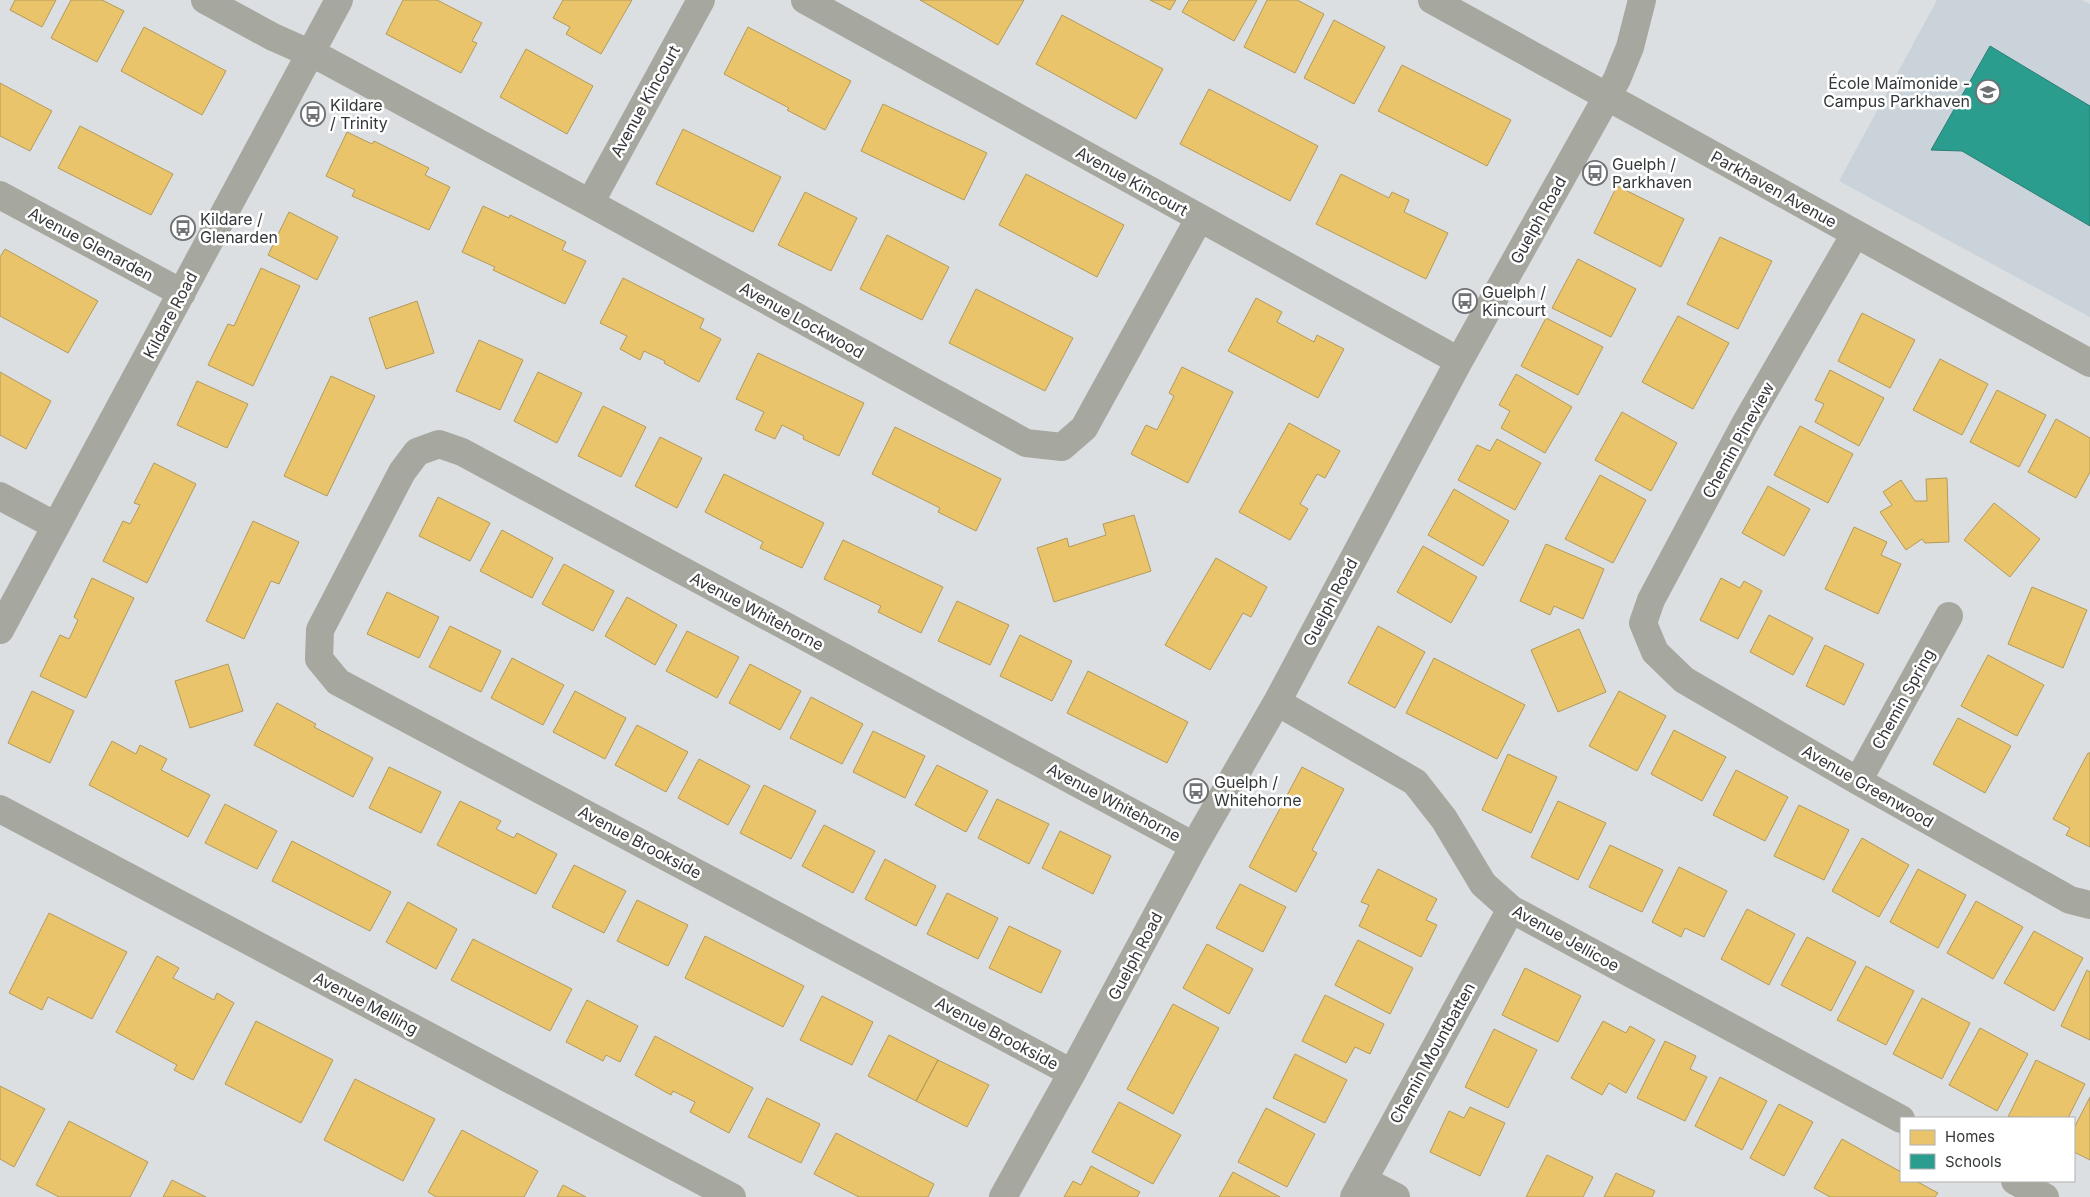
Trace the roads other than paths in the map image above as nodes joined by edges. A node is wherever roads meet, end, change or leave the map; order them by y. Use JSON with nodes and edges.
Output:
{"nodes":[{"id":1,"x":205,"y":0,"type":"edge"},
{"id":2,"x":340,"y":0,"type":"edge"},
{"id":3,"x":700,"y":0,"type":"edge"},
{"id":4,"x":805,"y":0,"type":"edge"},
{"id":5,"x":1432,"y":0,"type":"edge"},
{"id":6,"x":1642,"y":0,"type":"edge"},
{"id":7,"x":310,"y":54,"type":"junction"},
{"id":8,"x":1607,"y":96,"type":"junction"},
{"id":9,"x":0,"y":195,"type":"edge"},
{"id":10,"x":590,"y":203,"type":"junction"},
{"id":11,"x":1199,"y":219,"type":"junction"},
{"id":12,"x":1855,"y":234,"type":"junction"},
{"id":13,"x":182,"y":293,"type":"junction"},
{"id":14,"x":1459,"y":361,"type":"junction"},
{"id":15,"x":2090,"y":362,"type":"edge"},
{"id":16,"x":0,"y":496,"type":"edge"},
{"id":17,"x":56,"y":526,"type":"junction"},
{"id":18,"x":360,"y":550,"type":"joint"},
{"id":19,"x":1949,"y":616,"type":"dead end"},
{"id":20,"x":0,"y":630,"type":"edge"},
{"id":21,"x":1655,"y":652,"type":"joint"},
{"id":22,"x":1277,"y":702,"type":"junction"},
{"id":23,"x":1858,"y":781,"type":"junction"},
{"id":24,"x":0,"y":809,"type":"edge"},
{"id":25,"x":1194,"y":846,"type":"junction"},
{"id":26,"x":2090,"y":905,"type":"edge"},
{"id":27,"x":1511,"y":909,"type":"junction"},
{"id":28,"x":1072,"y":1073,"type":"junction"},
{"id":29,"x":1900,"y":1119,"type":"edge"},
{"id":30,"x":2017,"y":1182,"type":"edge"},
{"id":31,"x":1358,"y":1188,"type":"edge"},
{"id":32,"x":732,"y":1197,"type":"edge"},
{"id":33,"x":1003,"y":1197,"type":"edge"},
{"id":34,"x":1396,"y":1197,"type":"edge"},
{"id":35,"x":2045,"y":1197,"type":"edge"}],
"edges":[{"from":1,"to":7,"type":"street","name":"Avenue Lockwood"},
{"from":2,"to":7,"type":"street","name":"Kildare Road"},
{"from":3,"to":10,"type":"street","name":"Avenue Kincourt"},
{"from":4,"to":11,"type":"street","name":"Avenue Kincourt"},
{"from":5,"to":8,"type":"street","name":"Parkhaven Avenue"},
{"from":6,"to":8,"type":"street","name":"Guelph Road"},
{"from":7,"to":10,"type":"street","name":"Avenue Lockwood"},
{"from":7,"to":13,"type":"street","name":"Kildare Road"},
{"from":8,"to":12,"type":"street","name":"Parkhaven Avenue"},
{"from":8,"to":14,"type":"street","name":"Guelph Road"},
{"from":9,"to":13,"type":"street","name":"Avenue Glenarden"},
{"from":10,"to":11,"type":"street","name":"Avenue Lockwood"},
{"from":11,"to":14,"type":"street","name":"Avenue Kincourt"},
{"from":12,"to":15,"type":"street","name":"Parkhaven Avenue"},
{"from":12,"to":21,"type":"street","name":"Chemin Pineview"},
{"from":13,"to":17,"type":"street","name":"Kildare Road"},
{"from":14,"to":22,"type":"street","name":"Guelph Road"},
{"from":16,"to":17,"type":"street"},
{"from":17,"to":20,"type":"street","name":"Kildare Road"},
{"from":18,"to":25,"type":"street","name":"Avenue Whitehorne"},
{"from":18,"to":28,"type":"street","name":"Avenue Brookside"},
{"from":19,"to":23,"type":"street","name":"Chemin Spring"},
{"from":21,"to":23,"type":"street","name":"Avenue Greenwood"},
{"from":22,"to":25,"type":"street","name":"Guelph Road"},
{"from":22,"to":27,"type":"street","name":"Avenue Jellicoe"},
{"from":23,"to":26,"type":"street","name":"Avenue Greenwood"},
{"from":24,"to":32,"type":"street","name":"Avenue Melling"},
{"from":25,"to":28,"type":"street","name":"Guelph Road"},
{"from":27,"to":29,"type":"street","name":"Avenue Jellicoe"},
{"from":27,"to":31,"type":"street","name":"Chemin Mountbatten"},
{"from":28,"to":33,"type":"street","name":"Guelph Road"},
{"from":30,"to":35,"type":"street"},
{"from":31,"to":34,"type":"street"}]}
